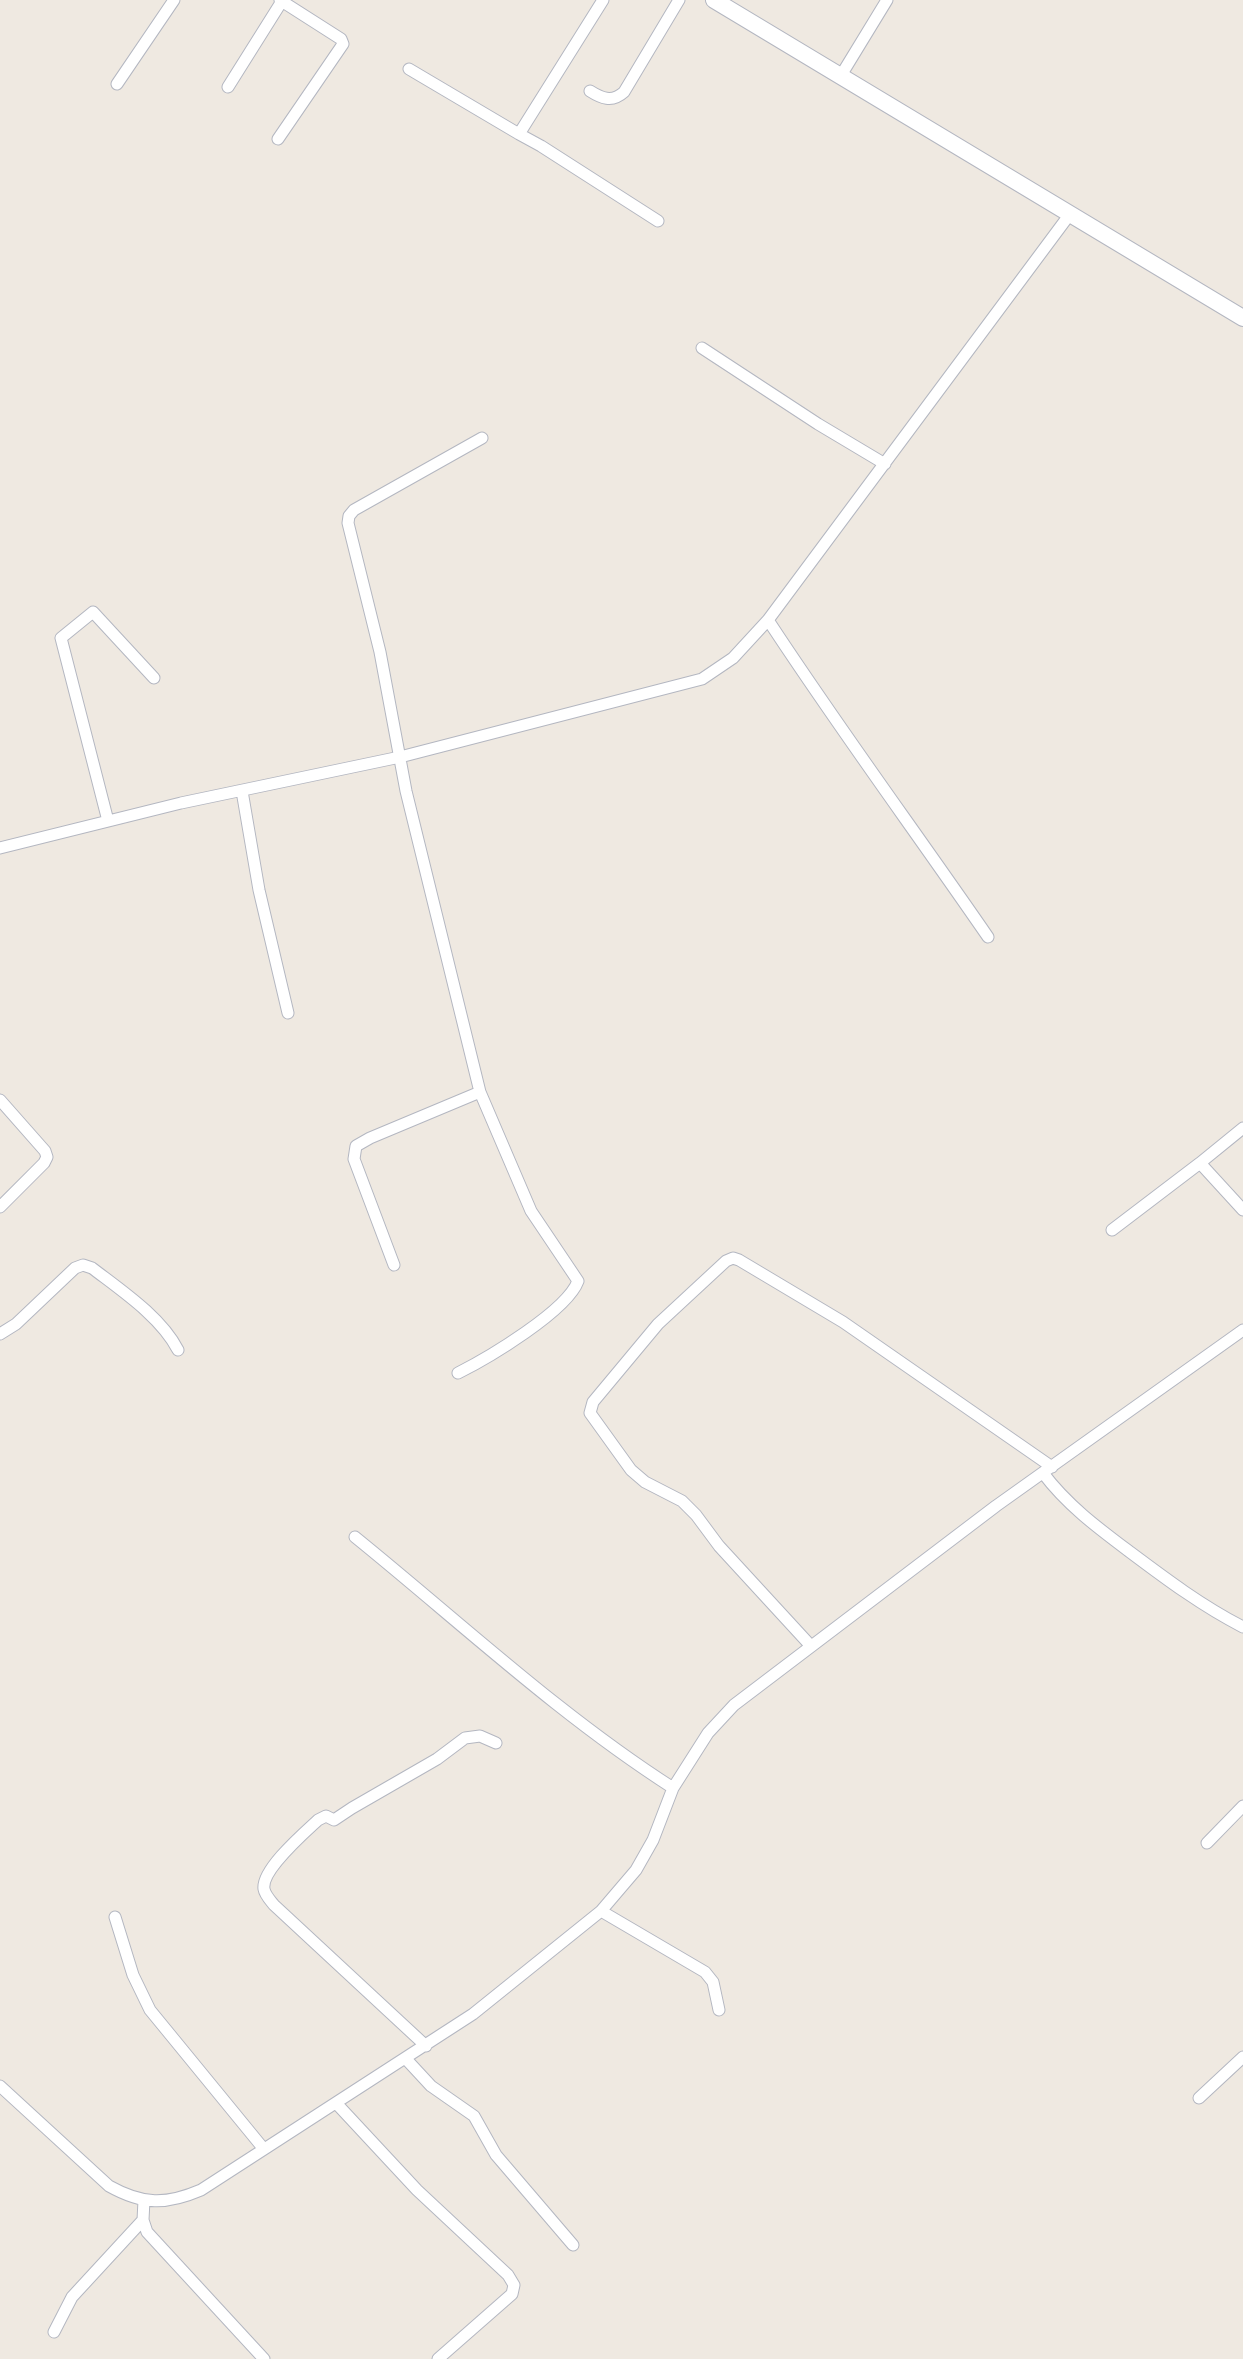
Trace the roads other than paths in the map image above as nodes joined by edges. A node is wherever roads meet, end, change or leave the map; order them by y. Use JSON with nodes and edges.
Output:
{"nodes":[{"id":1,"x":174,"y":0,"type":"edge"},
{"id":2,"x":603,"y":0,"type":"edge"},
{"id":3,"x":679,"y":0,"type":"edge"},
{"id":4,"x":714,"y":0,"type":"edge"},
{"id":5,"x":887,"y":0,"type":"edge"},
{"id":6,"x":281,"y":1,"type":"edge"},
{"id":7,"x":409,"y":69,"type":"dead end"},
{"id":8,"x":840,"y":77,"type":"junction"},
{"id":9,"x":117,"y":84,"type":"dead end"},
{"id":10,"x":228,"y":87,"type":"dead end"},
{"id":11,"x":590,"y":91,"type":"dead end"},
{"id":12,"x":519,"y":134,"type":"junction"},
{"id":13,"x":278,"y":139,"type":"dead end"},
{"id":14,"x":1070,"y":214,"type":"junction"},
{"id":15,"x":658,"y":221,"type":"dead end"},
{"id":16,"x":1243,"y":318,"type":"edge"},
{"id":17,"x":702,"y":348,"type":"dead end"},
{"id":18,"x":482,"y":438,"type":"dead end"},
{"id":19,"x":885,"y":464,"type":"junction"},
{"id":20,"x":768,"y":620,"type":"junction"},
{"id":21,"x":154,"y":678,"type":"dead end"},
{"id":22,"x":400,"y":757,"type":"junction"},
{"id":23,"x":242,"y":791,"type":"junction"},
{"id":24,"x":108,"y":821,"type":"junction"},
{"id":25,"x":0,"y":848,"type":"edge"},
{"id":26,"x":988,"y":937,"type":"dead end"},
{"id":27,"x":288,"y":1013,"type":"dead end"},
{"id":28,"x":480,"y":1092,"type":"junction"},
{"id":29,"x":0,"y":1100,"type":"edge"},
{"id":30,"x":1243,"y":1128,"type":"edge"},
{"id":31,"x":1200,"y":1163,"type":"junction"},
{"id":32,"x":0,"y":1207,"type":"edge"},
{"id":33,"x":1243,"y":1210,"type":"edge"},
{"id":34,"x":1112,"y":1230,"type":"dead end"},
{"id":35,"x":394,"y":1265,"type":"dead end"},
{"id":36,"x":1243,"y":1330,"type":"edge"},
{"id":37,"x":0,"y":1334,"type":"edge"},
{"id":38,"x":178,"y":1350,"type":"dead end"},
{"id":39,"x":458,"y":1373,"type":"dead end"},
{"id":40,"x":1048,"y":1470,"type":"junction"},
{"id":41,"x":355,"y":1537,"type":"dead end"},
{"id":42,"x":1243,"y":1627,"type":"edge"},
{"id":43,"x":810,"y":1645,"type":"junction"},
{"id":44,"x":496,"y":1743,"type":"dead end"},
{"id":45,"x":673,"y":1788,"type":"junction"},
{"id":46,"x":1243,"y":1806,"type":"edge"},
{"id":47,"x":1207,"y":1843,"type":"dead end"},
{"id":48,"x":601,"y":1911,"type":"junction"},
{"id":49,"x":115,"y":1917,"type":"dead end"},
{"id":50,"x":719,"y":2010,"type":"dead end"},
{"id":51,"x":426,"y":2046,"type":"junction"},
{"id":52,"x":1243,"y":2057,"type":"edge"},
{"id":53,"x":406,"y":2059,"type":"junction"},
{"id":54,"x":0,"y":2086,"type":"edge"},
{"id":55,"x":1199,"y":2098,"type":"dead end"},
{"id":56,"x":336,"y":2103,"type":"junction"},
{"id":57,"x":263,"y":2148,"type":"junction"},
{"id":58,"x":144,"y":2200,"type":"junction"},
{"id":59,"x":143,"y":2220,"type":"junction"},
{"id":60,"x":573,"y":2245,"type":"dead end"},
{"id":61,"x":54,"y":2332,"type":"dead end"},
{"id":62,"x":260,"y":2358,"type":"edge"},
{"id":63,"x":438,"y":2359,"type":"edge"}],
"edges":[{"from":1,"to":9,"type":"street"},
{"from":2,"to":12,"type":"street"},
{"from":3,"to":11,"type":"street"},
{"from":4,"to":8,"type":"street"},
{"from":5,"to":8,"type":"street"},
{"from":6,"to":10,"type":"street"},
{"from":6,"to":13,"type":"street"},
{"from":7,"to":12,"type":"street"},
{"from":8,"to":14,"type":"street"},
{"from":12,"to":15,"type":"street"},
{"from":14,"to":16,"type":"street"},
{"from":14,"to":19,"type":"street"},
{"from":17,"to":19,"type":"street"},
{"from":18,"to":22,"type":"street"},
{"from":19,"to":20,"type":"street"},
{"from":20,"to":22,"type":"street"},
{"from":20,"to":26,"type":"street"},
{"from":21,"to":24,"type":"street"},
{"from":22,"to":23,"type":"street"},
{"from":22,"to":28,"type":"street"},
{"from":23,"to":24,"type":"street"},
{"from":23,"to":27,"type":"street"},
{"from":24,"to":25,"type":"street"},
{"from":28,"to":35,"type":"street"},
{"from":28,"to":39,"type":"street"},
{"from":29,"to":32,"type":"street"},
{"from":30,"to":31,"type":"street"},
{"from":31,"to":33,"type":"street"},
{"from":31,"to":34,"type":"street"},
{"from":36,"to":40,"type":"street"},
{"from":37,"to":38,"type":"street"},
{"from":40,"to":42,"type":"street"},
{"from":40,"to":43,"type":"street"},
{"from":40,"to":43,"type":"street"},
{"from":41,"to":45,"type":"street"},
{"from":43,"to":45,"type":"street"},
{"from":44,"to":51,"type":"street"},
{"from":45,"to":48,"type":"street"},
{"from":46,"to":47,"type":"street"},
{"from":48,"to":50,"type":"street"},
{"from":48,"to":51,"type":"street"},
{"from":49,"to":57,"type":"street"},
{"from":51,"to":53,"type":"street"},
{"from":52,"to":55,"type":"street"},
{"from":53,"to":56,"type":"street"},
{"from":53,"to":60,"type":"street"},
{"from":54,"to":58,"type":"street"},
{"from":56,"to":57,"type":"street"},
{"from":56,"to":63,"type":"street"},
{"from":57,"to":58,"type":"street"},
{"from":58,"to":59,"type":"street"},
{"from":59,"to":61,"type":"street"},
{"from":59,"to":62,"type":"street"}]}
